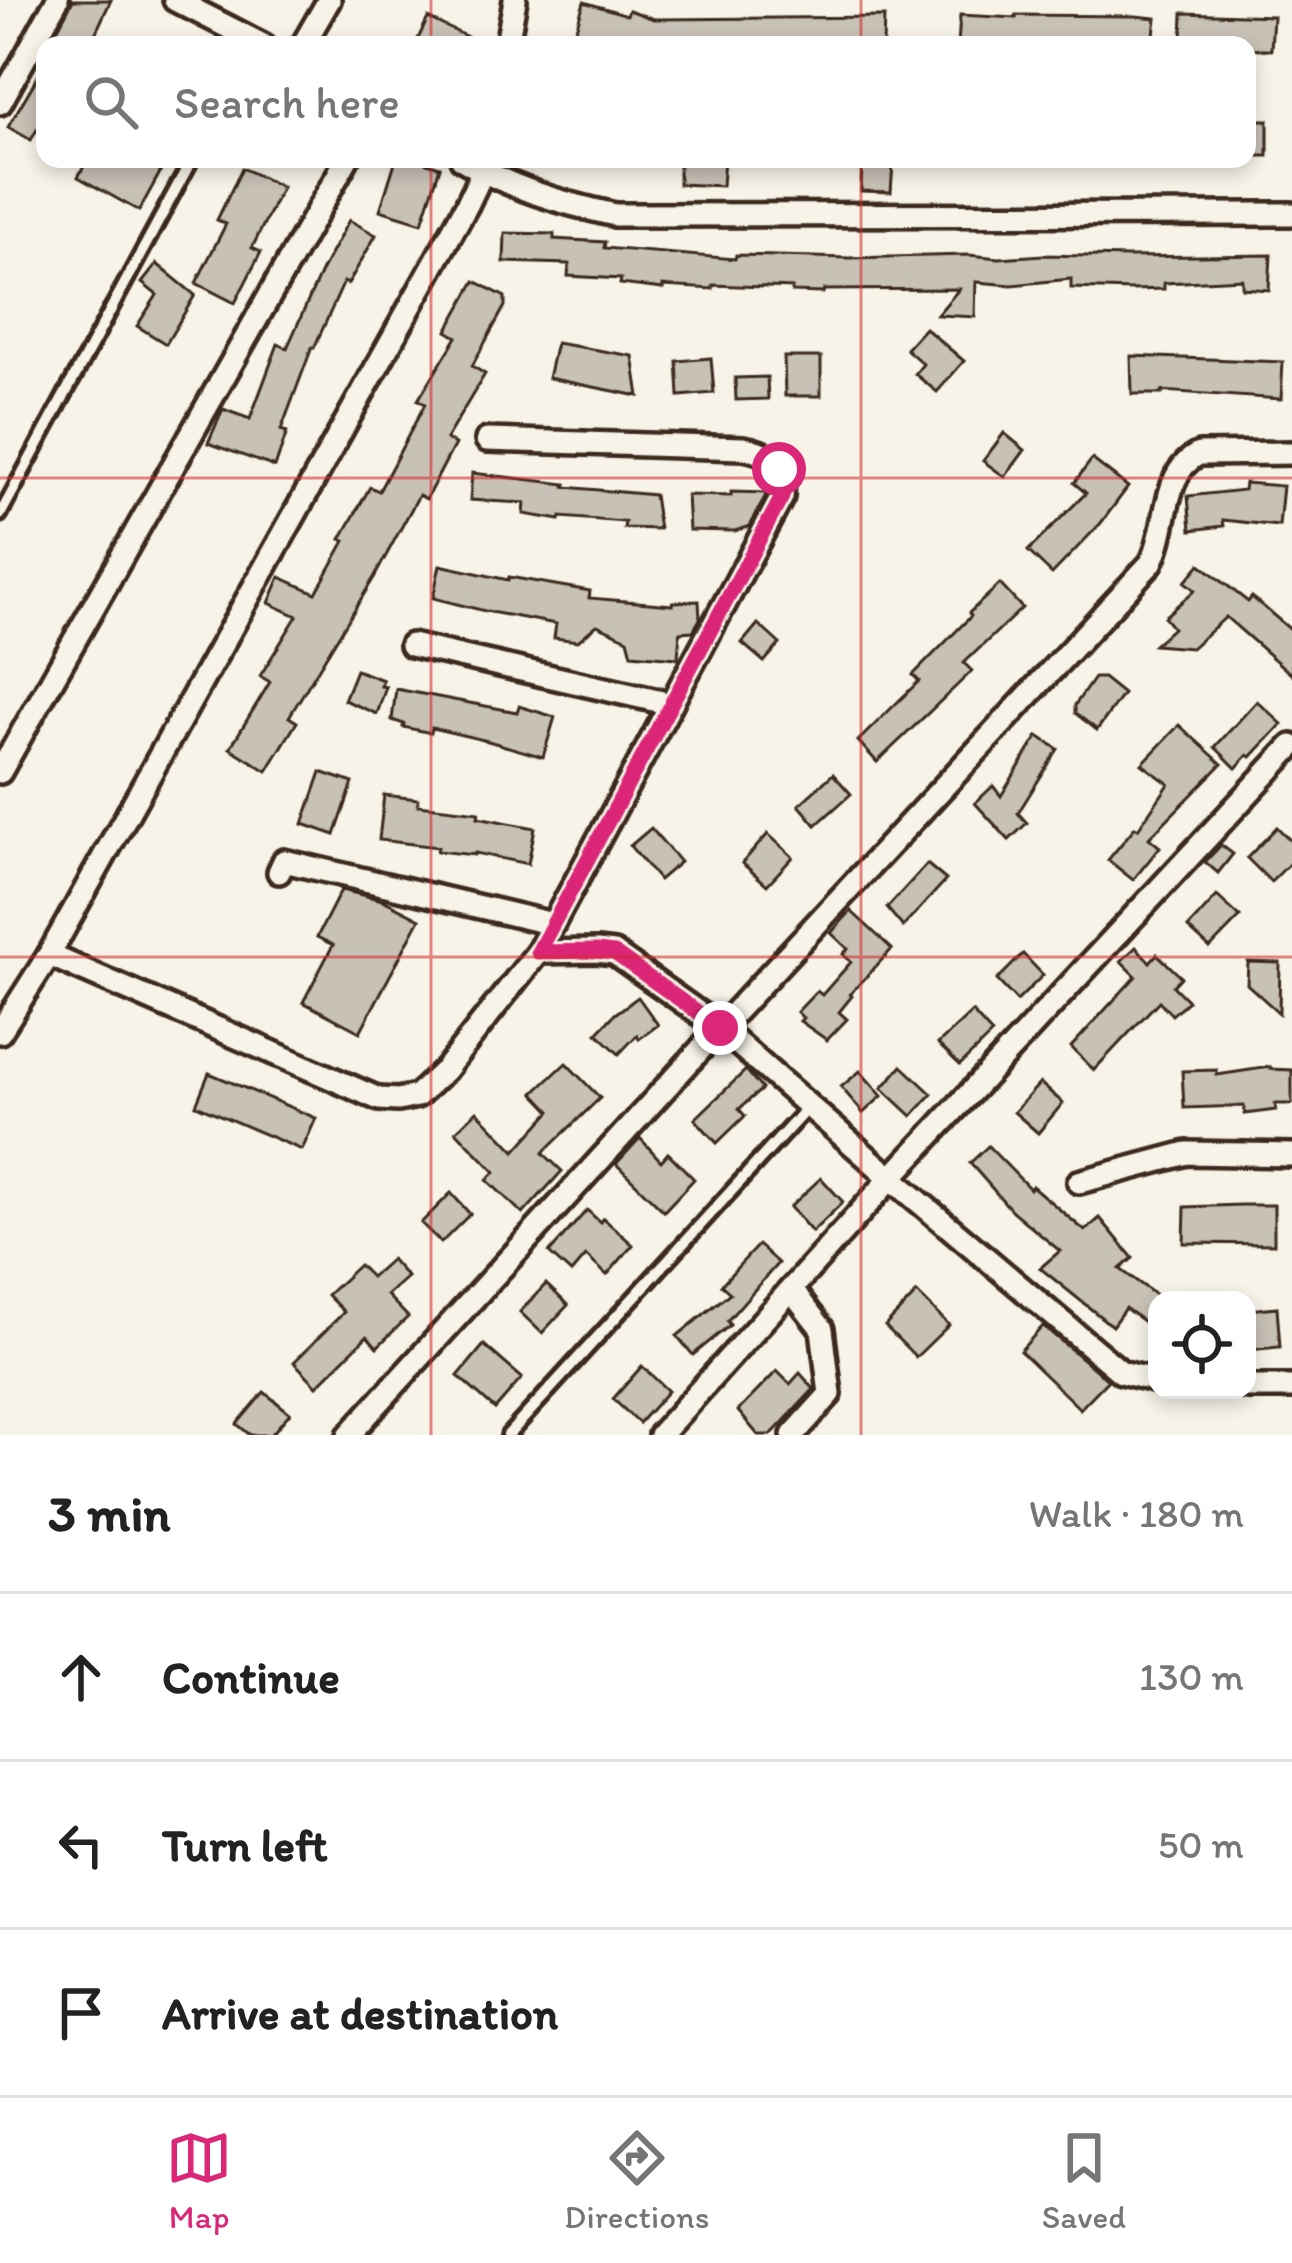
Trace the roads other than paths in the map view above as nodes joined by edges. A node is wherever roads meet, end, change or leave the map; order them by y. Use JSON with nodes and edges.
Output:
{"nodes":[{"id":1,"x":57,"y":0,"type":"edge"},
{"id":2,"x":175,"y":0,"type":"edge"},
{"id":3,"x":329,"y":0,"type":"edge"},
{"id":4,"x":515,"y":0,"type":"edge"},
{"id":5,"x":37,"y":36,"type":"edge"},
{"id":6,"x":243,"y":36,"type":"edge"},
{"id":7,"x":308,"y":36,"type":"edge"},
{"id":8,"x":509,"y":36,"type":"edge"},
{"id":9,"x":36,"y":38,"type":"edge"},
{"id":10,"x":0,"y":103,"type":"edge"},
{"id":11,"x":187,"y":168,"type":"edge"},
{"id":12,"x":342,"y":168,"type":"edge"},
{"id":13,"x":482,"y":168,"type":"edge"},
{"id":14,"x":490,"y":168,"type":"edge"},
{"id":15,"x":1292,"y":214,"type":"edge"},
{"id":16,"x":487,"y":440,"type":"dead end"},
{"id":17,"x":1292,"y":453,"type":"edge"},
{"id":18,"x":0,"y":515,"type":"edge"},
{"id":19,"x":411,"y":645,"type":"dead end"},
{"id":20,"x":671,"y":704,"type":"junction"},
{"id":21,"x":1292,"y":746,"type":"edge"},
{"id":22,"x":0,"y":772,"type":"edge"},
{"id":23,"x":279,"y":872,"type":"dead end"},
{"id":24,"x":553,"y":923,"type":"junction"},
{"id":25,"x":538,"y":952,"type":"junction"},
{"id":26,"x":49,"y":955,"type":"junction"},
{"id":27,"x":720,"y":1028,"type":"junction"},
{"id":28,"x":0,"y":1032,"type":"edge"},
{"id":29,"x":809,"y":1106,"type":"junction"},
{"id":30,"x":1292,"y":1155,"type":"edge"},
{"id":31,"x":890,"y":1178,"type":"junction"},
{"id":32,"x":1079,"y":1182,"type":"dead end"},
{"id":33,"x":791,"y":1288,"type":"junction"},
{"id":34,"x":1148,"y":1379,"type":"edge"},
{"id":35,"x":1292,"y":1387,"type":"edge"},
{"id":36,"x":1256,"y":1388,"type":"edge"},
{"id":37,"x":349,"y":1435,"type":"edge"},
{"id":38,"x":508,"y":1435,"type":"edge"},
{"id":39,"x":661,"y":1435,"type":"edge"},
{"id":40,"x":793,"y":1435,"type":"edge"}],
"edges":[{"from":1,"to":5,"type":"street"},
{"from":2,"to":6,"type":"street"},
{"from":3,"to":7,"type":"street"},
{"from":4,"to":8,"type":"street"},
{"from":9,"to":10,"type":"street"},
{"from":11,"to":18,"type":"lane"},
{"from":12,"to":22,"type":"street"},
{"from":13,"to":26,"type":"street"},
{"from":14,"to":15,"type":"street"},
{"from":16,"to":20,"type":"street"},
{"from":17,"to":27,"type":"street"},
{"from":19,"to":20,"type":"street"},
{"from":20,"to":24,"type":"street"},
{"from":21,"to":31,"type":"street"},
{"from":23,"to":24,"type":"street"},
{"from":24,"to":25,"type":"street"},
{"from":25,"to":26,"type":"street"},
{"from":25,"to":27,"type":"street"},
{"from":26,"to":28,"type":"street"},
{"from":27,"to":29,"type":"street"},
{"from":27,"to":37,"type":"street"},
{"from":29,"to":31,"type":"street"},
{"from":29,"to":38,"type":"lane"},
{"from":30,"to":32,"type":"street"},
{"from":31,"to":33,"type":"street"},
{"from":31,"to":34,"type":"street"},
{"from":33,"to":39,"type":"street"},
{"from":33,"to":40,"type":"street"},
{"from":35,"to":36,"type":"street"}]}
